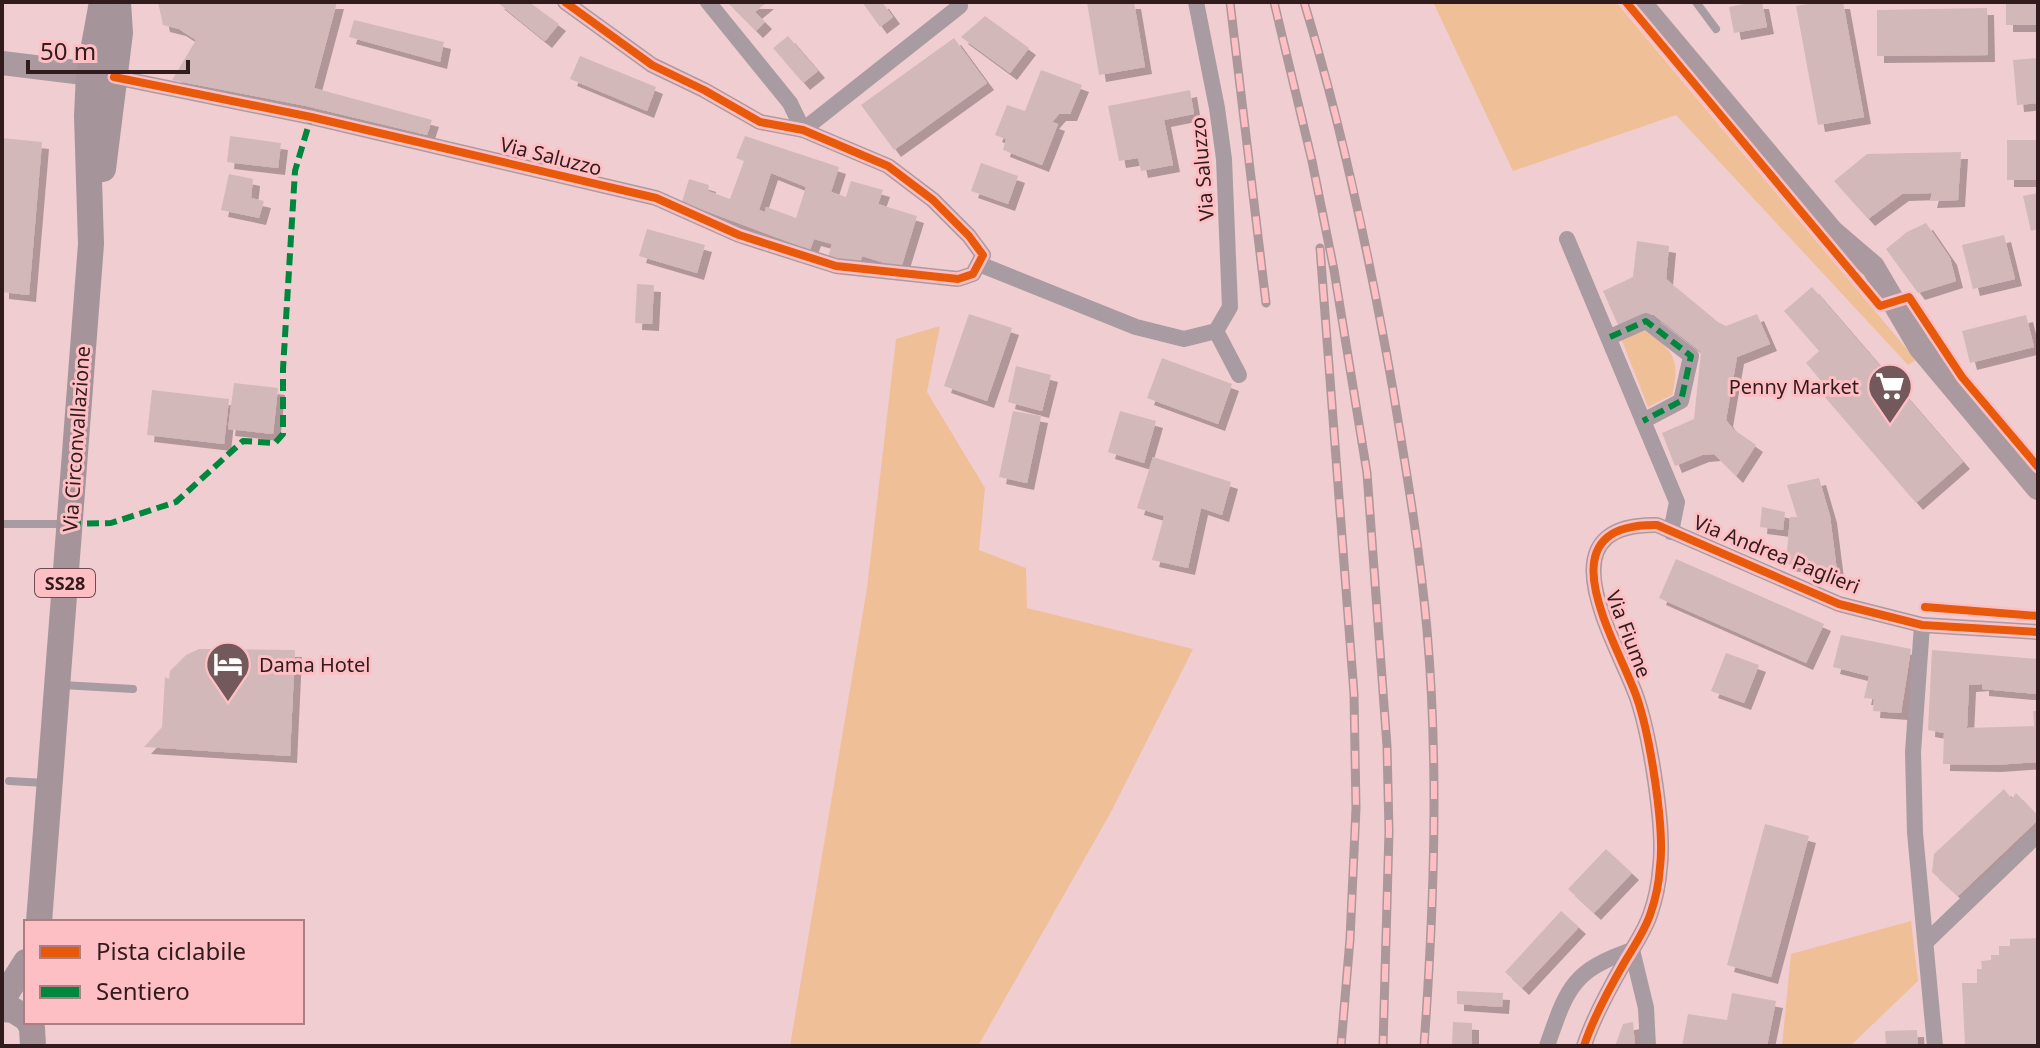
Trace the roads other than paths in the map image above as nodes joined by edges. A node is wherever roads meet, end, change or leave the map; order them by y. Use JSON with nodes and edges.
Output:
{"nodes":[{"id":1,"x":102,"y":2,"type":"edge"},
{"id":2,"x":118,"y":2,"type":"edge"},
{"id":3,"x":565,"y":2,"type":"edge"},
{"id":4,"x":708,"y":2,"type":"edge"},
{"id":5,"x":959,"y":2,"type":"edge"},
{"id":6,"x":1196,"y":2,"type":"edge"},
{"id":7,"x":1639,"y":2,"type":"edge"},
{"id":8,"x":1696,"y":2,"type":"edge"},
{"id":9,"x":1716,"y":29,"type":"dead end"},
{"id":10,"x":2,"y":63,"type":"edge"},
{"id":11,"x":102,"y":75,"type":"junction"},
{"id":12,"x":803,"y":130,"type":"junction"},
{"id":13,"x":1567,"y":239,"type":"dead end"},
{"id":14,"x":976,"y":269,"type":"junction"},
{"id":15,"x":1216,"y":331,"type":"junction"},
{"id":16,"x":1610,"y":337,"type":"junction"},
{"id":17,"x":1239,"y":375,"type":"dead end"},
{"id":18,"x":1643,"y":421,"type":"junction"},
{"id":19,"x":2038,"y":488,"type":"edge"},
{"id":20,"x":2,"y":524,"type":"edge"},
{"id":21,"x":69,"y":524,"type":"junction"},
{"id":22,"x":1671,"y":532,"type":"junction"},
{"id":23,"x":1922,"y":625,"type":"junction"},
{"id":24,"x":2038,"y":632,"type":"edge"},
{"id":25,"x":57,"y":685,"type":"junction"},
{"id":26,"x":133,"y":689,"type":"dead end"},
{"id":27,"x":9,"y":781,"type":"dead end"},
{"id":28,"x":50,"y":783,"type":"junction"},
{"id":29,"x":2032,"y":840,"type":"dead end"},
{"id":30,"x":39,"y":920,"type":"edge"},
{"id":31,"x":1926,"y":942,"type":"junction"},
{"id":32,"x":1632,"y":950,"type":"junction"},
{"id":33,"x":24,"y":965,"type":"edge"},
{"id":34,"x":2,"y":1000,"type":"edge"},
{"id":35,"x":2,"y":1009,"type":"edge"},
{"id":36,"x":24,"y":1018,"type":"edge"},
{"id":37,"x":28,"y":1024,"type":"edge"},
{"id":38,"x":33,"y":1046,"type":"edge"},
{"id":39,"x":1547,"y":1046,"type":"edge"},
{"id":40,"x":1584,"y":1046,"type":"edge"},
{"id":41,"x":1648,"y":1046,"type":"edge"},
{"id":42,"x":1935,"y":1046,"type":"edge"}],
"edges":[{"from":1,"to":11,"type":"main road","name":"Via Circonvallazione","number":"SS28"},
{"from":2,"to":11,"type":"main road","name":"Via Circonvallazione","number":"SS28"},
{"from":3,"to":12,"type":"street"},
{"from":4,"to":12,"type":"street"},
{"from":5,"to":12,"type":"street"},
{"from":6,"to":15,"type":"street","name":"Via Saluzzo"},
{"from":7,"to":19,"type":"street"},
{"from":8,"to":9,"type":"lane"},
{"from":10,"to":11,"type":"street"},
{"from":11,"to":14,"type":"street","name":"Via Saluzzo"},
{"from":11,"to":21,"type":"main road","name":"Via Circonvallazione","number":"SS28"},
{"from":12,"to":14,"type":"street"},
{"from":13,"to":16,"type":"street","name":"Via Andrea Paglieri"},
{"from":14,"to":15,"type":"street","name":"Via Saluzzo"},
{"from":15,"to":17,"type":"street"},
{"from":16,"to":18,"type":"street","name":"Via Andrea Paglieri"},
{"from":16,"to":18,"type":"street"},
{"from":18,"to":22,"type":"street","name":"Via Andrea Paglieri"},
{"from":20,"to":21,"type":"lane"},
{"from":21,"to":25,"type":"main road","name":"Via Circonvallazione","number":"SS28"},
{"from":22,"to":23,"type":"street","name":"Via Andrea Paglieri"},
{"from":22,"to":32,"type":"street","name":"Via Fiume"},
{"from":23,"to":24,"type":"street","name":"Via Andrea Paglieri"},
{"from":23,"to":31,"type":"street"},
{"from":25,"to":26,"type":"lane"},
{"from":25,"to":28,"type":"main road","name":"Via Circonvallazione","number":"SS28"},
{"from":27,"to":28,"type":"lane"},
{"from":28,"to":30,"type":"main road","name":"Via Circonvallazione","number":"SS28"},
{"from":29,"to":31,"type":"street"},
{"from":31,"to":42,"type":"street"},
{"from":32,"to":39,"type":"street"},
{"from":32,"to":40,"type":"street","name":"Via Fiume"},
{"from":32,"to":41,"type":"street"},
{"from":33,"to":34,"type":"main road"},
{"from":35,"to":36,"type":"main road"},
{"from":37,"to":38,"type":"main road"}]}
